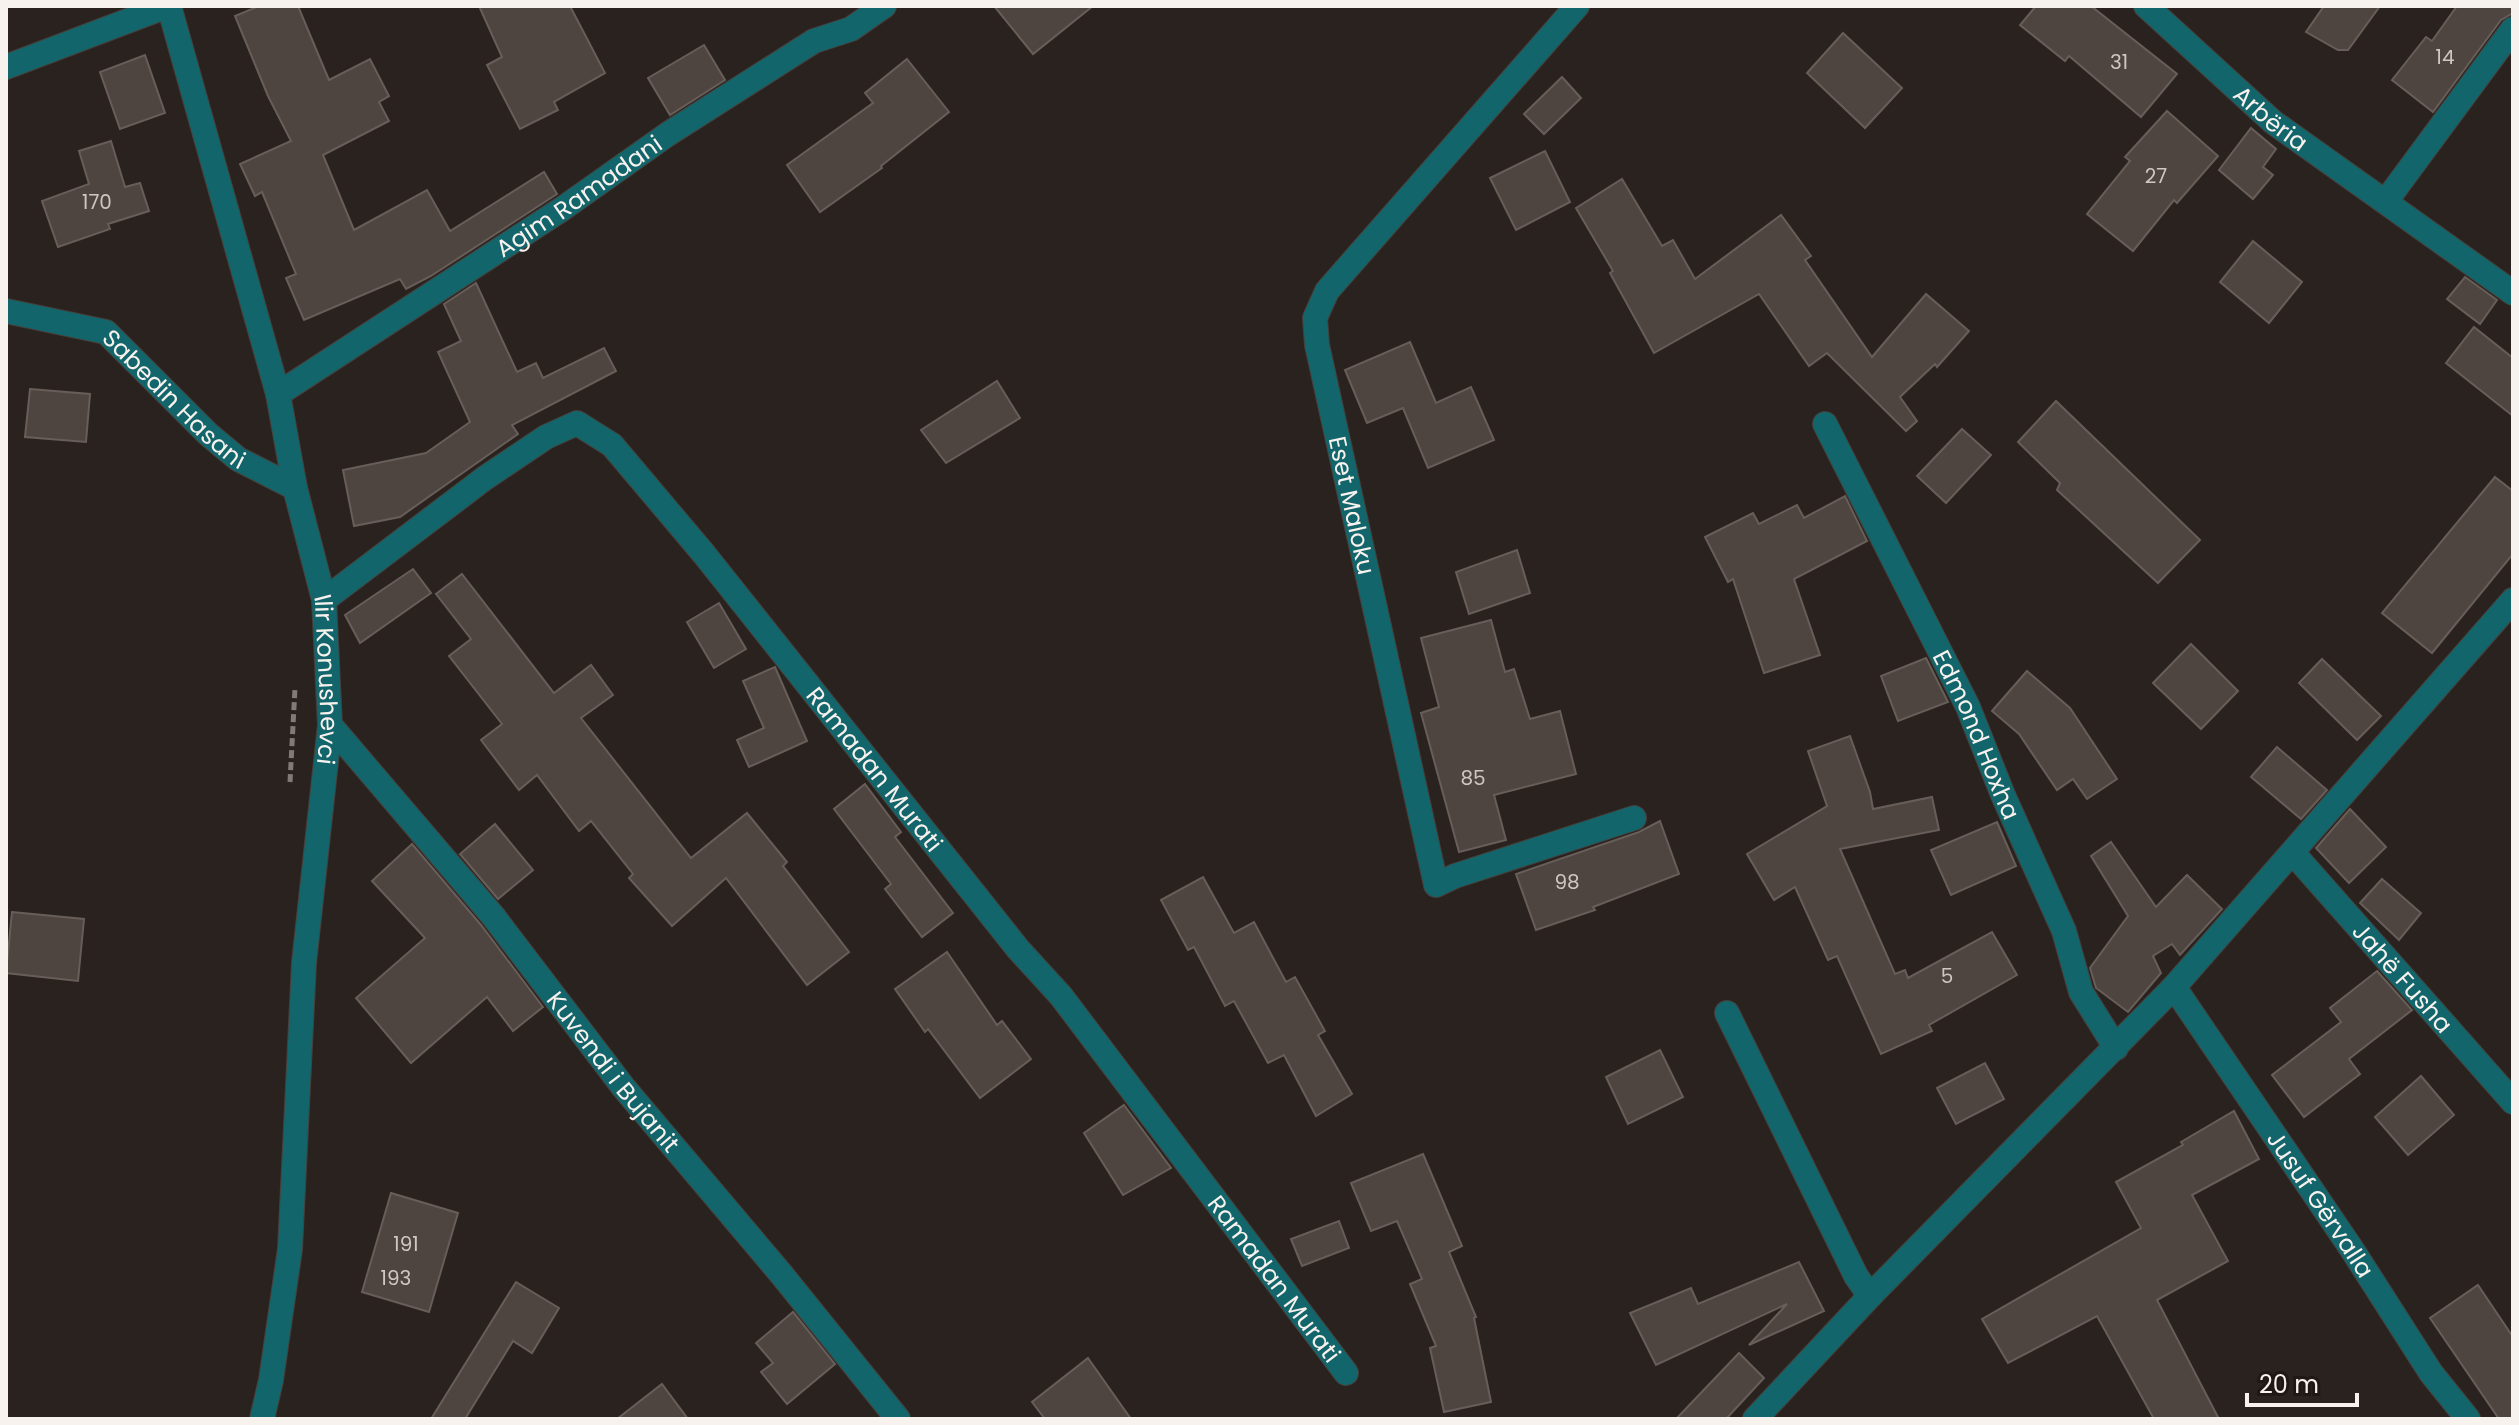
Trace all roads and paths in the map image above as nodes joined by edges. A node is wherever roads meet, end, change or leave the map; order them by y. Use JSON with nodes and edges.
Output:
{"nodes":[{"id":1,"x":168,"y":6,"type":"edge"},
{"id":2,"x":884,"y":6,"type":"edge"},
{"id":3,"x":1577,"y":6,"type":"edge"},
{"id":4,"x":2163,"y":11,"type":"edge"},
{"id":5,"x":2513,"y":29,"type":"edge"},
{"id":6,"x":6,"y":67,"type":"edge"},
{"id":7,"x":2386,"y":201,"type":"junction"},
{"id":8,"x":2513,"y":293,"type":"edge"},
{"id":9,"x":6,"y":311,"type":"edge"},
{"id":10,"x":278,"y":394,"type":"junction"},
{"id":11,"x":1825,"y":424,"type":"dead end"},
{"id":12,"x":295,"y":488,"type":"junction"},
{"id":13,"x":324,"y":600,"type":"junction"},
{"id":14,"x":2513,"y":600,"type":"edge"},
{"id":15,"x":295,"y":688,"type":"dead end"},
{"id":16,"x":330,"y":725,"type":"junction"},
{"id":17,"x":289,"y":797,"type":"dead end"},
{"id":18,"x":1634,"y":818,"type":"dead end"},
{"id":19,"x":2293,"y":853,"type":"junction"},
{"id":20,"x":2174,"y":987,"type":"junction"},
{"id":21,"x":1727,"y":1013,"type":"dead end"},
{"id":22,"x":2116,"y":1048,"type":"junction"},
{"id":23,"x":2513,"y":1102,"type":"edge"},
{"id":24,"x":1870,"y":1296,"type":"junction"},
{"id":25,"x":1346,"y":1373,"type":"dead end"},
{"id":26,"x":262,"y":1419,"type":"edge"},
{"id":27,"x":898,"y":1419,"type":"edge"},
{"id":28,"x":1755,"y":1419,"type":"edge"},
{"id":29,"x":2468,"y":1419,"type":"edge"}],
"edges":[{"from":1,"to":6,"type":"street","name":"Ilir Konushevci"},
{"from":1,"to":10,"type":"street","name":"Ilir Konushevci"},
{"from":2,"to":10,"type":"street","name":"Agim Ramadani"},
{"from":3,"to":18,"type":"street","name":"Eset Maloku"},
{"from":4,"to":7,"type":"street","name":"Arbëria"},
{"from":5,"to":7,"type":"street"},
{"from":7,"to":8,"type":"street","name":"Arbëria"},
{"from":9,"to":12,"type":"street","name":"Sabedin Hasani"},
{"from":10,"to":12,"type":"street","name":"Ilir Konushevci"},
{"from":11,"to":22,"type":"street","name":"Edmond Hoxha"},
{"from":12,"to":13,"type":"street","name":"Ilir Konushevci"},
{"from":13,"to":16,"type":"street","name":"Ilir Konushevci"},
{"from":13,"to":25,"type":"street","name":"Ramadan Murati"},
{"from":14,"to":19,"type":"street"},
{"from":15,"to":17,"type":"path"},
{"from":16,"to":26,"type":"street","name":"Ilir Konushevci"},
{"from":16,"to":27,"type":"street","name":"Kuvendi i Bujanit"},
{"from":19,"to":20,"type":"street"},
{"from":19,"to":23,"type":"street","name":"Jahë Fusha"},
{"from":20,"to":22,"type":"street"},
{"from":20,"to":29,"type":"street","name":"Jusuf Gërvalla"},
{"from":21,"to":24,"type":"street"},
{"from":22,"to":24,"type":"street"},
{"from":24,"to":28,"type":"street"}]}
